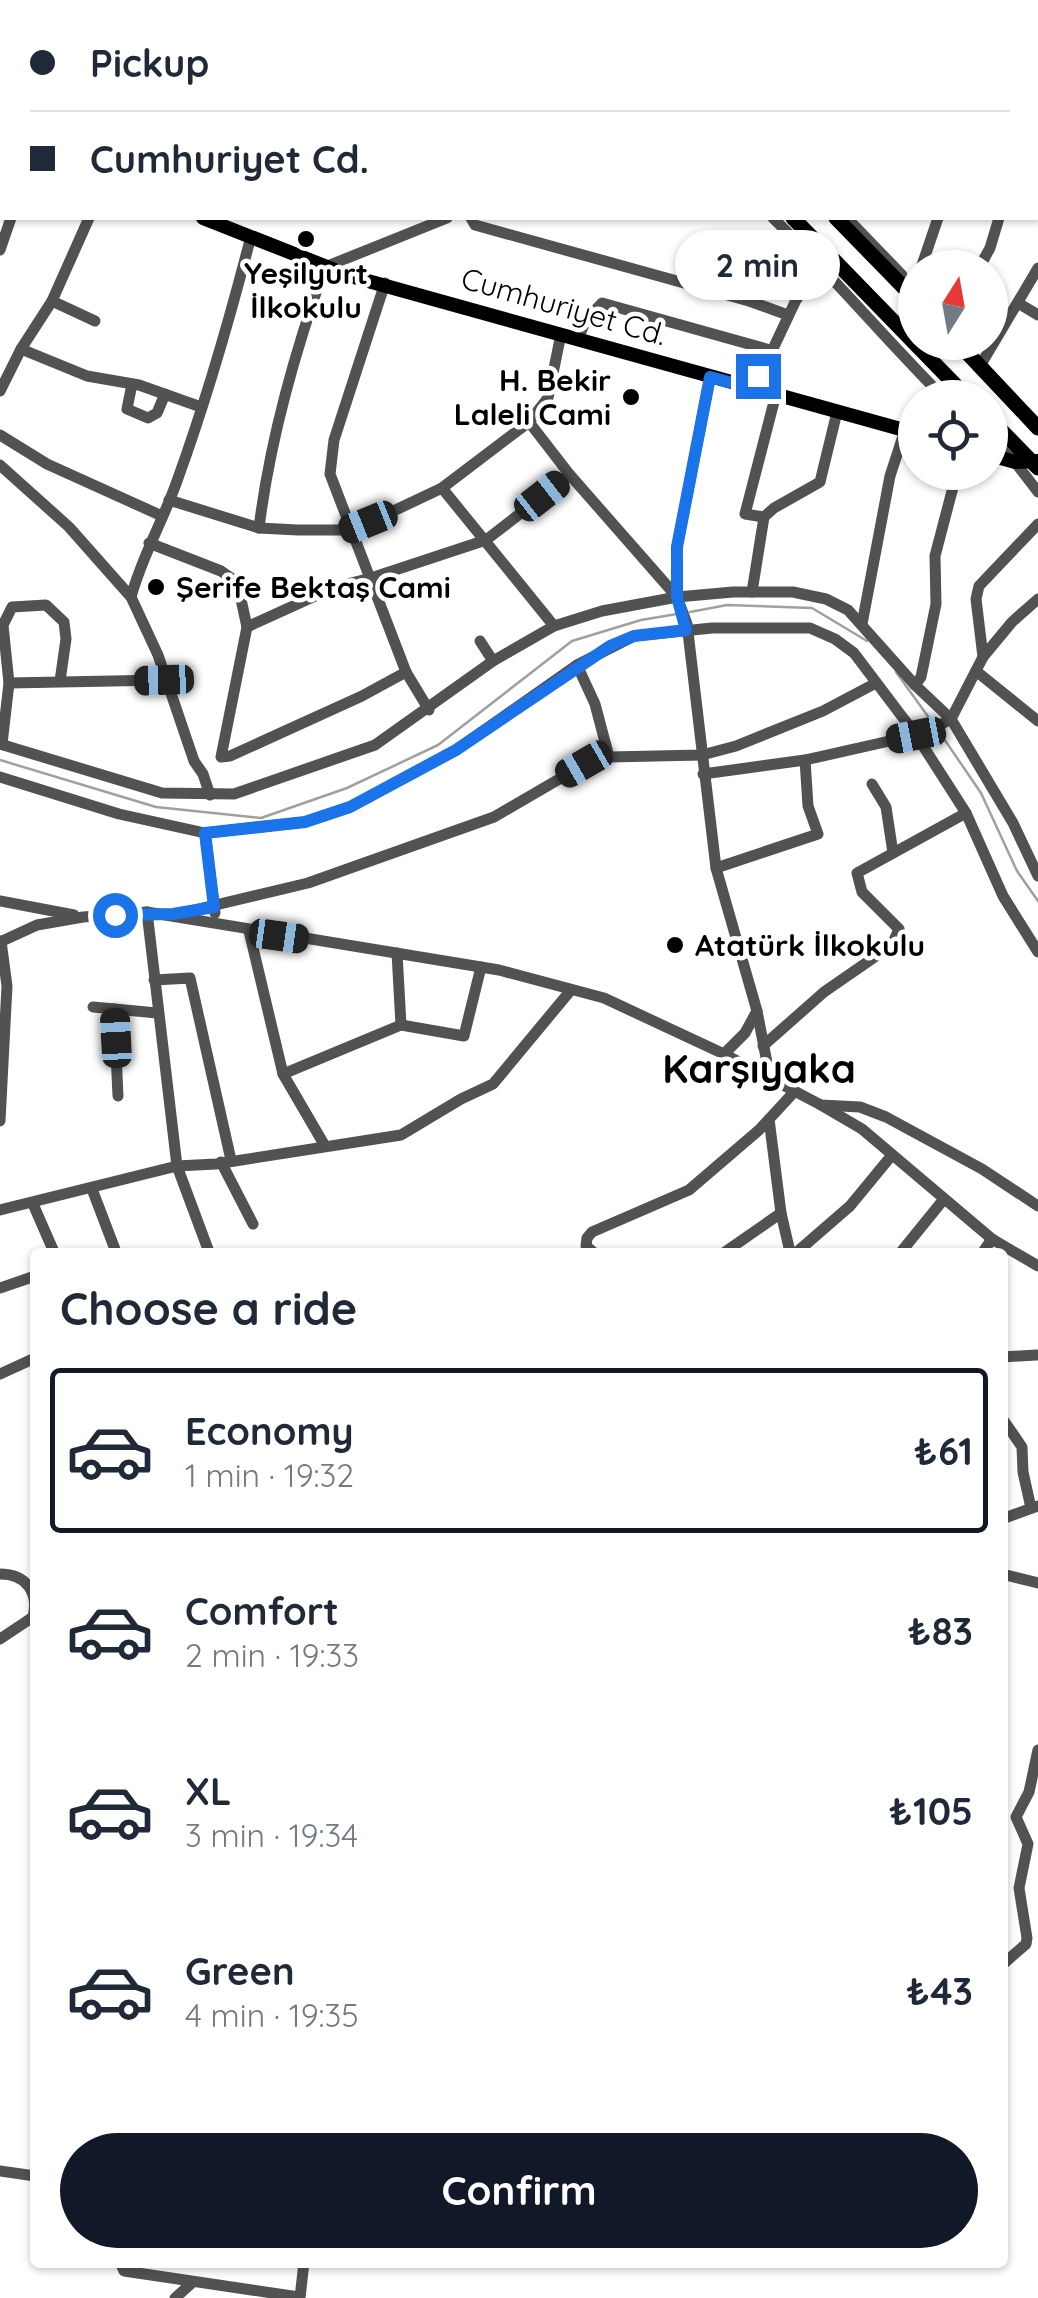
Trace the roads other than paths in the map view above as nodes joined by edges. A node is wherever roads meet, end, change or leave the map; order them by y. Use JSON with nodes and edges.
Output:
{"nodes":[{"id":1,"x":89,"y":220,"type":"edge"},
{"id":2,"x":208,"y":220,"type":"edge"},
{"id":3,"x":443,"y":220,"type":"edge"},
{"id":4,"x":471,"y":220,"type":"edge"},
{"id":5,"x":775,"y":220,"type":"edge"},
{"id":6,"x":795,"y":220,"type":"edge"},
{"id":7,"x":848,"y":220,"type":"edge"},
{"id":8,"x":937,"y":220,"type":"edge"},
{"id":9,"x":998,"y":220,"type":"edge"},
{"id":10,"x":251,"y":236,"type":"junction"},
{"id":11,"x":927,"y":250,"type":"edge"},
{"id":12,"x":989,"y":250,"type":"edge"},
{"id":13,"x":822,"y":266,"type":"junction"},
{"id":14,"x":325,"y":267,"type":"junction"},
{"id":15,"x":1038,"y":268,"type":"edge"},
{"id":16,"x":898,"y":272,"type":"edge"},
{"id":17,"x":385,"y":284,"type":"junction"},
{"id":18,"x":52,"y":301,"type":"junction"},
{"id":19,"x":1018,"y":303,"type":"junction"},
{"id":20,"x":788,"y":315,"type":"junction"},
{"id":21,"x":1038,"y":315,"type":"edge"},
{"id":22,"x":95,"y":321,"type":"dead end"},
{"id":23,"x":561,"y":334,"type":"junction"},
{"id":24,"x":578,"y":339,"type":"junction"},
{"id":25,"x":20,"y":349,"type":"junction"},
{"id":26,"x":770,"y":350,"type":"junction"},
{"id":27,"x":974,"y":360,"type":"edge"},
{"id":28,"x":984,"y":361,"type":"joint"},
{"id":29,"x":710,"y":377,"type":"junction"},
{"id":30,"x":926,"y":380,"type":"edge"},
{"id":31,"x":950,"y":380,"type":"edge"},
{"id":32,"x":132,"y":384,"type":"junction"},
{"id":33,"x":754,"y":389,"type":"junction"},
{"id":34,"x":0,"y":391,"type":"edge"},
{"id":35,"x":164,"y":394,"type":"junction"},
{"id":36,"x":776,"y":394,"type":"junction"},
{"id":37,"x":201,"y":408,"type":"junction"},
{"id":38,"x":837,"y":412,"type":"junction"},
{"id":39,"x":1038,"y":419,"type":"edge"},
{"id":40,"x":529,"y":422,"type":"junction"},
{"id":41,"x":1038,"y":428,"type":"edge"},
{"id":42,"x":898,"y":429,"type":"edge"},
{"id":43,"x":0,"y":435,"type":"edge"},
{"id":44,"x":1008,"y":437,"type":"edge"},
{"id":45,"x":1008,"y":456,"type":"edge"},
{"id":46,"x":898,"y":458,"type":"edge"},
{"id":47,"x":1008,"y":460,"type":"edge"},
{"id":48,"x":1015,"y":462,"type":"junction"},
{"id":49,"x":1036,"y":464,"type":"edge"},
{"id":50,"x":0,"y":465,"type":"edge"},
{"id":51,"x":570,"y":474,"type":"junction"},
{"id":52,"x":442,"y":488,"type":"junction"},
{"id":53,"x":952,"y":490,"type":"edge"},
{"id":54,"x":1038,"y":492,"type":"edge"},
{"id":55,"x":169,"y":500,"type":"junction"},
{"id":56,"x":162,"y":516,"type":"junction"},
{"id":57,"x":764,"y":517,"type":"junction"},
{"id":58,"x":1038,"y":524,"type":"edge"},
{"id":59,"x":259,"y":528,"type":"junction"},
{"id":60,"x":349,"y":530,"type":"junction"},
{"id":61,"x":486,"y":540,"type":"junction"},
{"id":62,"x":149,"y":542,"type":"junction"},
{"id":63,"x":371,"y":578,"type":"junction"},
{"id":64,"x":752,"y":592,"type":"junction"},
{"id":65,"x":131,"y":596,"type":"junction"},
{"id":66,"x":677,"y":597,"type":"junction"},
{"id":67,"x":1036,"y":605,"type":"edge"},
{"id":68,"x":862,"y":624,"type":"junction"},
{"id":69,"x":554,"y":626,"type":"junction"},
{"id":70,"x":247,"y":627,"type":"junction"},
{"id":71,"x":687,"y":627,"type":"junction"},
{"id":72,"x":480,"y":641,"type":"dead end"},
{"id":73,"x":983,"y":657,"type":"junction"},
{"id":74,"x":493,"y":661,"type":"junction"},
{"id":75,"x":578,"y":665,"type":"junction"},
{"id":76,"x":976,"y":671,"type":"junction"},
{"id":77,"x":406,"y":672,"type":"junction"},
{"id":78,"x":164,"y":680,"type":"junction"},
{"id":79,"x":60,"y":681,"type":"junction"},
{"id":80,"x":8,"y":683,"type":"junction"},
{"id":81,"x":876,"y":683,"type":"junction"},
{"id":82,"x":914,"y":685,"type":"junction"},
{"id":83,"x":429,"y":710,"type":"junction"},
{"id":84,"x":1038,"y":721,"type":"edge"},
{"id":85,"x":946,"y":722,"type":"junction"},
{"id":86,"x":919,"y":734,"type":"junction"},
{"id":87,"x":1,"y":744,"type":"edge"},
{"id":88,"x":702,"y":756,"type":"junction"},
{"id":89,"x":220,"y":757,"type":"junction"},
{"id":90,"x":609,"y":757,"type":"junction"},
{"id":91,"x":805,"y":760,"type":"junction"},
{"id":92,"x":203,"y":774,"type":"junction"},
{"id":93,"x":703,"y":774,"type":"junction"},
{"id":94,"x":0,"y":776,"type":"edge"},
{"id":95,"x":872,"y":784,"type":"dead end"},
{"id":96,"x":210,"y":795,"type":"junction"},
{"id":97,"x":966,"y":812,"type":"junction"},
{"id":98,"x":205,"y":833,"type":"junction"},
{"id":99,"x":893,"y":853,"type":"junction"},
{"id":100,"x":716,"y":868,"type":"junction"},
{"id":101,"x":1038,"y":876,"type":"edge"},
{"id":102,"x":0,"y":901,"type":"edge"},
{"id":103,"x":214,"y":907,"type":"junction"},
{"id":104,"x":147,"y":912,"type":"junction"},
{"id":105,"x":173,"y":914,"type":"junction"},
{"id":106,"x":83,"y":917,"type":"junction"},
{"id":107,"x":217,"y":922,"type":"junction"},
{"id":108,"x":249,"y":931,"type":"junction"},
{"id":109,"x":1,"y":941,"type":"edge"},
{"id":110,"x":1038,"y":952,"type":"edge"},
{"id":111,"x":397,"y":953,"type":"junction"},
{"id":112,"x":480,"y":967,"type":"junction"},
{"id":113,"x":154,"y":980,"type":"junction"},
{"id":114,"x":570,"y":990,"type":"junction"},
{"id":115,"x":93,"y":1007,"type":"dead end"},
{"id":116,"x":114,"y":1009,"type":"junction"},
{"id":117,"x":757,"y":1011,"type":"junction"},
{"id":118,"x":157,"y":1013,"type":"junction"},
{"id":119,"x":400,"y":1025,"type":"junction"},
{"id":120,"x":764,"y":1046,"type":"junction"},
{"id":121,"x":724,"y":1054,"type":"junction"},
{"id":122,"x":283,"y":1074,"type":"junction"},
{"id":123,"x":770,"y":1078,"type":"junction"},
{"id":124,"x":795,"y":1091,"type":"junction"},
{"id":125,"x":118,"y":1096,"type":"dead end"},
{"id":126,"x":821,"y":1106,"type":"junction"},
{"id":127,"x":769,"y":1119,"type":"junction"},
{"id":128,"x":0,"y":1121,"type":"edge"},
{"id":129,"x":325,"y":1146,"type":"junction"},
{"id":130,"x":892,"y":1155,"type":"junction"},
{"id":131,"x":226,"y":1161,"type":"junction"},
{"id":132,"x":177,"y":1166,"type":"junction"},
{"id":133,"x":92,"y":1189,"type":"junction"},
{"id":134,"x":944,"y":1199,"type":"junction"},
{"id":135,"x":33,"y":1204,"type":"junction"},
{"id":136,"x":1038,"y":1206,"type":"edge"},
{"id":137,"x":0,"y":1210,"type":"edge"},
{"id":138,"x":781,"y":1213,"type":"junction"},
{"id":139,"x":253,"y":1224,"type":"dead end"},
{"id":140,"x":992,"y":1239,"type":"junction"},
{"id":141,"x":52,"y":1248,"type":"edge"},
{"id":142,"x":114,"y":1248,"type":"edge"},
{"id":143,"x":208,"y":1248,"type":"edge"},
{"id":144,"x":588,"y":1248,"type":"edge"},
{"id":145,"x":732,"y":1248,"type":"edge"},
{"id":146,"x":793,"y":1248,"type":"edge"},
{"id":147,"x":799,"y":1248,"type":"edge"},
{"id":148,"x":905,"y":1248,"type":"edge"},
{"id":149,"x":986,"y":1248,"type":"edge"},
{"id":150,"x":1007,"y":1248,"type":"edge"},
{"id":151,"x":1008,"y":1248,"type":"edge"},
{"id":152,"x":1038,"y":1266,"type":"edge"},
{"id":153,"x":30,"y":1278,"type":"edge"},
{"id":154,"x":0,"y":1288,"type":"edge"},
{"id":155,"x":1036,"y":1354,"type":"edge"},
{"id":156,"x":1008,"y":1356,"type":"edge"},
{"id":157,"x":30,"y":1360,"type":"edge"},
{"id":158,"x":0,"y":1374,"type":"edge"},
{"id":159,"x":1008,"y":1427,"type":"edge"},
{"id":160,"x":1016,"y":1440,"type":"junction"},
{"id":161,"x":1008,"y":1442,"type":"edge"},
{"id":162,"x":1035,"y":1507,"type":"edge"},
{"id":163,"x":1008,"y":1517,"type":"edge"},
{"id":164,"x":0,"y":1574,"type":"edge"},
{"id":165,"x":1008,"y":1576,"type":"edge"},
{"id":166,"x":1038,"y":1583,"type":"edge"},
{"id":167,"x":30,"y":1588,"type":"edge"},
{"id":168,"x":30,"y":1619,"type":"edge"},
{"id":169,"x":0,"y":1621,"type":"edge"},
{"id":170,"x":3,"y":1637,"type":"edge"},
{"id":171,"x":1038,"y":1750,"type":"edge"},
{"id":172,"x":1008,"y":1960,"type":"edge"},
{"id":173,"x":0,"y":2171,"type":"edge"},
{"id":174,"x":30,"y":2175,"type":"edge"},
{"id":175,"x":122,"y":2268,"type":"edge"},
{"id":176,"x":303,"y":2268,"type":"edge"},
{"id":177,"x":198,"y":2283,"type":"junction"},
{"id":178,"x":175,"y":2298,"type":"edge"},
{"id":179,"x":202,"y":2298,"type":"edge"},
{"id":180,"x":300,"y":2298,"type":"edge"}],
"edges":[{"from":1,"to":18,"type":"street"},
{"from":2,"to":10,"type":"main road","name":"Cumhuriyet Cd."},
{"from":3,"to":14,"type":"street"},
{"from":4,"to":20,"type":"street"},
{"from":5,"to":13,"type":"street"},
{"from":6,"to":31,"type":"highway"},
{"from":7,"to":16,"type":"highway"},
{"from":8,"to":11,"type":"street"},
{"from":9,"to":12,"type":"street"},
{"from":10,"to":14,"type":"main road","name":"Cumhuriyet Cd."},
{"from":10,"to":37,"type":"street"},
{"from":13,"to":20,"type":"street"},
{"from":13,"to":30,"type":"street"},
{"from":14,"to":17,"type":"main road","name":"Cumhuriyet Cd."},
{"from":14,"to":59,"type":"street"},
{"from":15,"to":19,"type":"street"},
{"from":17,"to":23,"type":"main road","name":"Cumhuriyet Cd."},
{"from":17,"to":60,"type":"street"},
{"from":18,"to":22,"type":"street"},
{"from":18,"to":25,"type":"street"},
{"from":19,"to":21,"type":"street"},
{"from":19,"to":28,"type":"street"},
{"from":20,"to":26,"type":"street"},
{"from":23,"to":24,"type":"main road","name":"Cumhuriyet Cd."},
{"from":23,"to":40,"type":"street"},
{"from":24,"to":26,"type":"street"},
{"from":24,"to":29,"type":"main road","name":"Cumhuriyet Cd."},
{"from":25,"to":32,"type":"street"},
{"from":25,"to":34,"type":"street"},
{"from":26,"to":33,"type":"street"},
{"from":27,"to":41,"type":"highway"},
{"from":28,"to":39,"type":"street"},
{"from":29,"to":33,"type":"main road","name":"Cumhuriyet Cd."},
{"from":29,"to":66,"type":"street"},
{"from":32,"to":35,"type":"street"},
{"from":32,"to":35,"type":"street"},
{"from":33,"to":36,"type":"main road","name":"Cumhuriyet Cd."},
{"from":35,"to":37,"type":"street"},
{"from":36,"to":38,"type":"main road","name":"Cumhuriyet Cd."},
{"from":36,"to":57,"type":"street"},
{"from":37,"to":55,"type":"street"},
{"from":38,"to":42,"type":"main road","name":"Cumhuriyet Cd."},
{"from":38,"to":57,"type":"street"},
{"from":40,"to":51,"type":"street"},
{"from":40,"to":52,"type":"street"},
{"from":43,"to":56,"type":"street"},
{"from":44,"to":49,"type":"highway"},
{"from":45,"to":48,"type":"street"},
{"from":46,"to":68,"type":"street"},
{"from":47,"to":48,"type":"main road"},
{"from":48,"to":49,"type":"main road"},
{"from":48,"to":54,"type":"street"},
{"from":50,"to":65,"type":"street"},
{"from":51,"to":61,"type":"street"},
{"from":51,"to":66,"type":"street"},
{"from":52,"to":60,"type":"street"},
{"from":52,"to":61,"type":"street"},
{"from":53,"to":82,"type":"street"},
{"from":55,"to":56,"type":"street"},
{"from":55,"to":59,"type":"street"},
{"from":56,"to":62,"type":"street"},
{"from":57,"to":64,"type":"street"},
{"from":58,"to":73,"type":"street"},
{"from":59,"to":60,"type":"street"},
{"from":60,"to":63,"type":"street"},
{"from":61,"to":63,"type":"street"},
{"from":61,"to":69,"type":"street"},
{"from":62,"to":65,"type":"street"},
{"from":62,"to":70,"type":"street"},
{"from":63,"to":70,"type":"street"},
{"from":63,"to":77,"type":"street"},
{"from":64,"to":66,"type":"street"},
{"from":64,"to":68,"type":"street"},
{"from":65,"to":78,"type":"street"},
{"from":66,"to":69,"type":"street"},
{"from":66,"to":71,"type":"street"},
{"from":67,"to":73,"type":"street"},
{"from":68,"to":82,"type":"street"},
{"from":69,"to":74,"type":"street"},
{"from":70,"to":89,"type":"street"},
{"from":71,"to":75,"type":"street"},
{"from":71,"to":81,"type":"street"},
{"from":71,"to":88,"type":"street"},
{"from":72,"to":74,"type":"street"},
{"from":73,"to":76,"type":"street"},
{"from":74,"to":83,"type":"street"},
{"from":75,"to":90,"type":"street"},
{"from":75,"to":98,"type":"street"},
{"from":76,"to":84,"type":"street"},
{"from":76,"to":85,"type":"street"},
{"from":77,"to":83,"type":"street"},
{"from":77,"to":89,"type":"street"},
{"from":78,"to":79,"type":"street"},
{"from":78,"to":92,"type":"street"},
{"from":79,"to":80,"type":"street"},
{"from":79,"to":80,"type":"street"},
{"from":80,"to":87,"type":"street"},
{"from":81,"to":86,"type":"street"},
{"from":81,"to":88,"type":"street"},
{"from":82,"to":85,"type":"street"},
{"from":83,"to":96,"type":"street"},
{"from":85,"to":86,"type":"street"},
{"from":85,"to":101,"type":"street"},
{"from":86,"to":91,"type":"street"},
{"from":86,"to":97,"type":"street"},
{"from":87,"to":96,"type":"street"},
{"from":88,"to":90,"type":"street"},
{"from":88,"to":93,"type":"street"},
{"from":89,"to":92,"type":"street"},
{"from":90,"to":103,"type":"street"},
{"from":91,"to":93,"type":"street"},
{"from":91,"to":100,"type":"street"},
{"from":92,"to":96,"type":"street"},
{"from":93,"to":100,"type":"street"},
{"from":94,"to":98,"type":"street"},
{"from":95,"to":99,"type":"street"},
{"from":97,"to":99,"type":"street"},
{"from":97,"to":110,"type":"street"},
{"from":98,"to":103,"type":"street"},
{"from":99,"to":120,"type":"street"},
{"from":100,"to":117,"type":"street"},
{"from":102,"to":106,"type":"street"},
{"from":103,"to":105,"type":"street"},
{"from":103,"to":107,"type":"street"},
{"from":104,"to":105,"type":"street"},
{"from":104,"to":106,"type":"street"},
{"from":104,"to":113,"type":"street"},
{"from":105,"to":107,"type":"street"},
{"from":106,"to":109,"type":"street"},
{"from":107,"to":108,"type":"street"},
{"from":108,"to":111,"type":"street"},
{"from":108,"to":122,"type":"street"},
{"from":109,"to":128,"type":"street"},
{"from":111,"to":112,"type":"street"},
{"from":111,"to":119,"type":"street"},
{"from":112,"to":114,"type":"street"},
{"from":112,"to":119,"type":"street"},
{"from":113,"to":118,"type":"street"},
{"from":113,"to":131,"type":"street"},
{"from":114,"to":121,"type":"street"},
{"from":114,"to":129,"type":"street"},
{"from":115,"to":116,"type":"street"},
{"from":116,"to":118,"type":"street"},
{"from":116,"to":125,"type":"street"},
{"from":117,"to":120,"type":"street"},
{"from":117,"to":121,"type":"street"},
{"from":118,"to":132,"type":"street"},
{"from":119,"to":122,"type":"street"},
{"from":120,"to":123,"type":"street"},
{"from":121,"to":123,"type":"street"},
{"from":122,"to":129,"type":"street"},
{"from":123,"to":124,"type":"street"},
{"from":124,"to":126,"type":"street"},
{"from":124,"to":127,"type":"street"},
{"from":126,"to":130,"type":"street"},
{"from":126,"to":136,"type":"street"},
{"from":127,"to":138,"type":"street"},
{"from":127,"to":144,"type":"street"},
{"from":129,"to":131,"type":"street"},
{"from":130,"to":134,"type":"street"},
{"from":130,"to":147,"type":"street"},
{"from":131,"to":132,"type":"street"},
{"from":131,"to":139,"type":"street"},
{"from":132,"to":133,"type":"street"},
{"from":132,"to":143,"type":"street"},
{"from":133,"to":135,"type":"street"},
{"from":133,"to":142,"type":"street"},
{"from":134,"to":140,"type":"street"},
{"from":134,"to":148,"type":"street"},
{"from":135,"to":137,"type":"street"},
{"from":135,"to":141,"type":"street"},
{"from":138,"to":145,"type":"street"},
{"from":138,"to":146,"type":"street"},
{"from":140,"to":149,"type":"street"},
{"from":140,"to":150,"type":"street"},
{"from":151,"to":152,"type":"street"},
{"from":153,"to":154,"type":"street"},
{"from":155,"to":156,"type":"street"},
{"from":157,"to":158,"type":"street"},
{"from":159,"to":160,"type":"street"},
{"from":160,"to":161,"type":"street"},
{"from":160,"to":162,"type":"street"},
{"from":162,"to":163,"type":"street"},
{"from":164,"to":167,"type":"street"},
{"from":165,"to":166,"type":"street"},
{"from":168,"to":170,"type":"street"},
{"from":169,"to":170,"type":"street"},
{"from":171,"to":172,"type":"street"},
{"from":173,"to":174,"type":"street"},
{"from":175,"to":177,"type":"street"},
{"from":176,"to":180,"type":"street"},
{"from":177,"to":178,"type":"street"},
{"from":177,"to":179,"type":"street"},
{"from":177,"to":180,"type":"street"}]}
